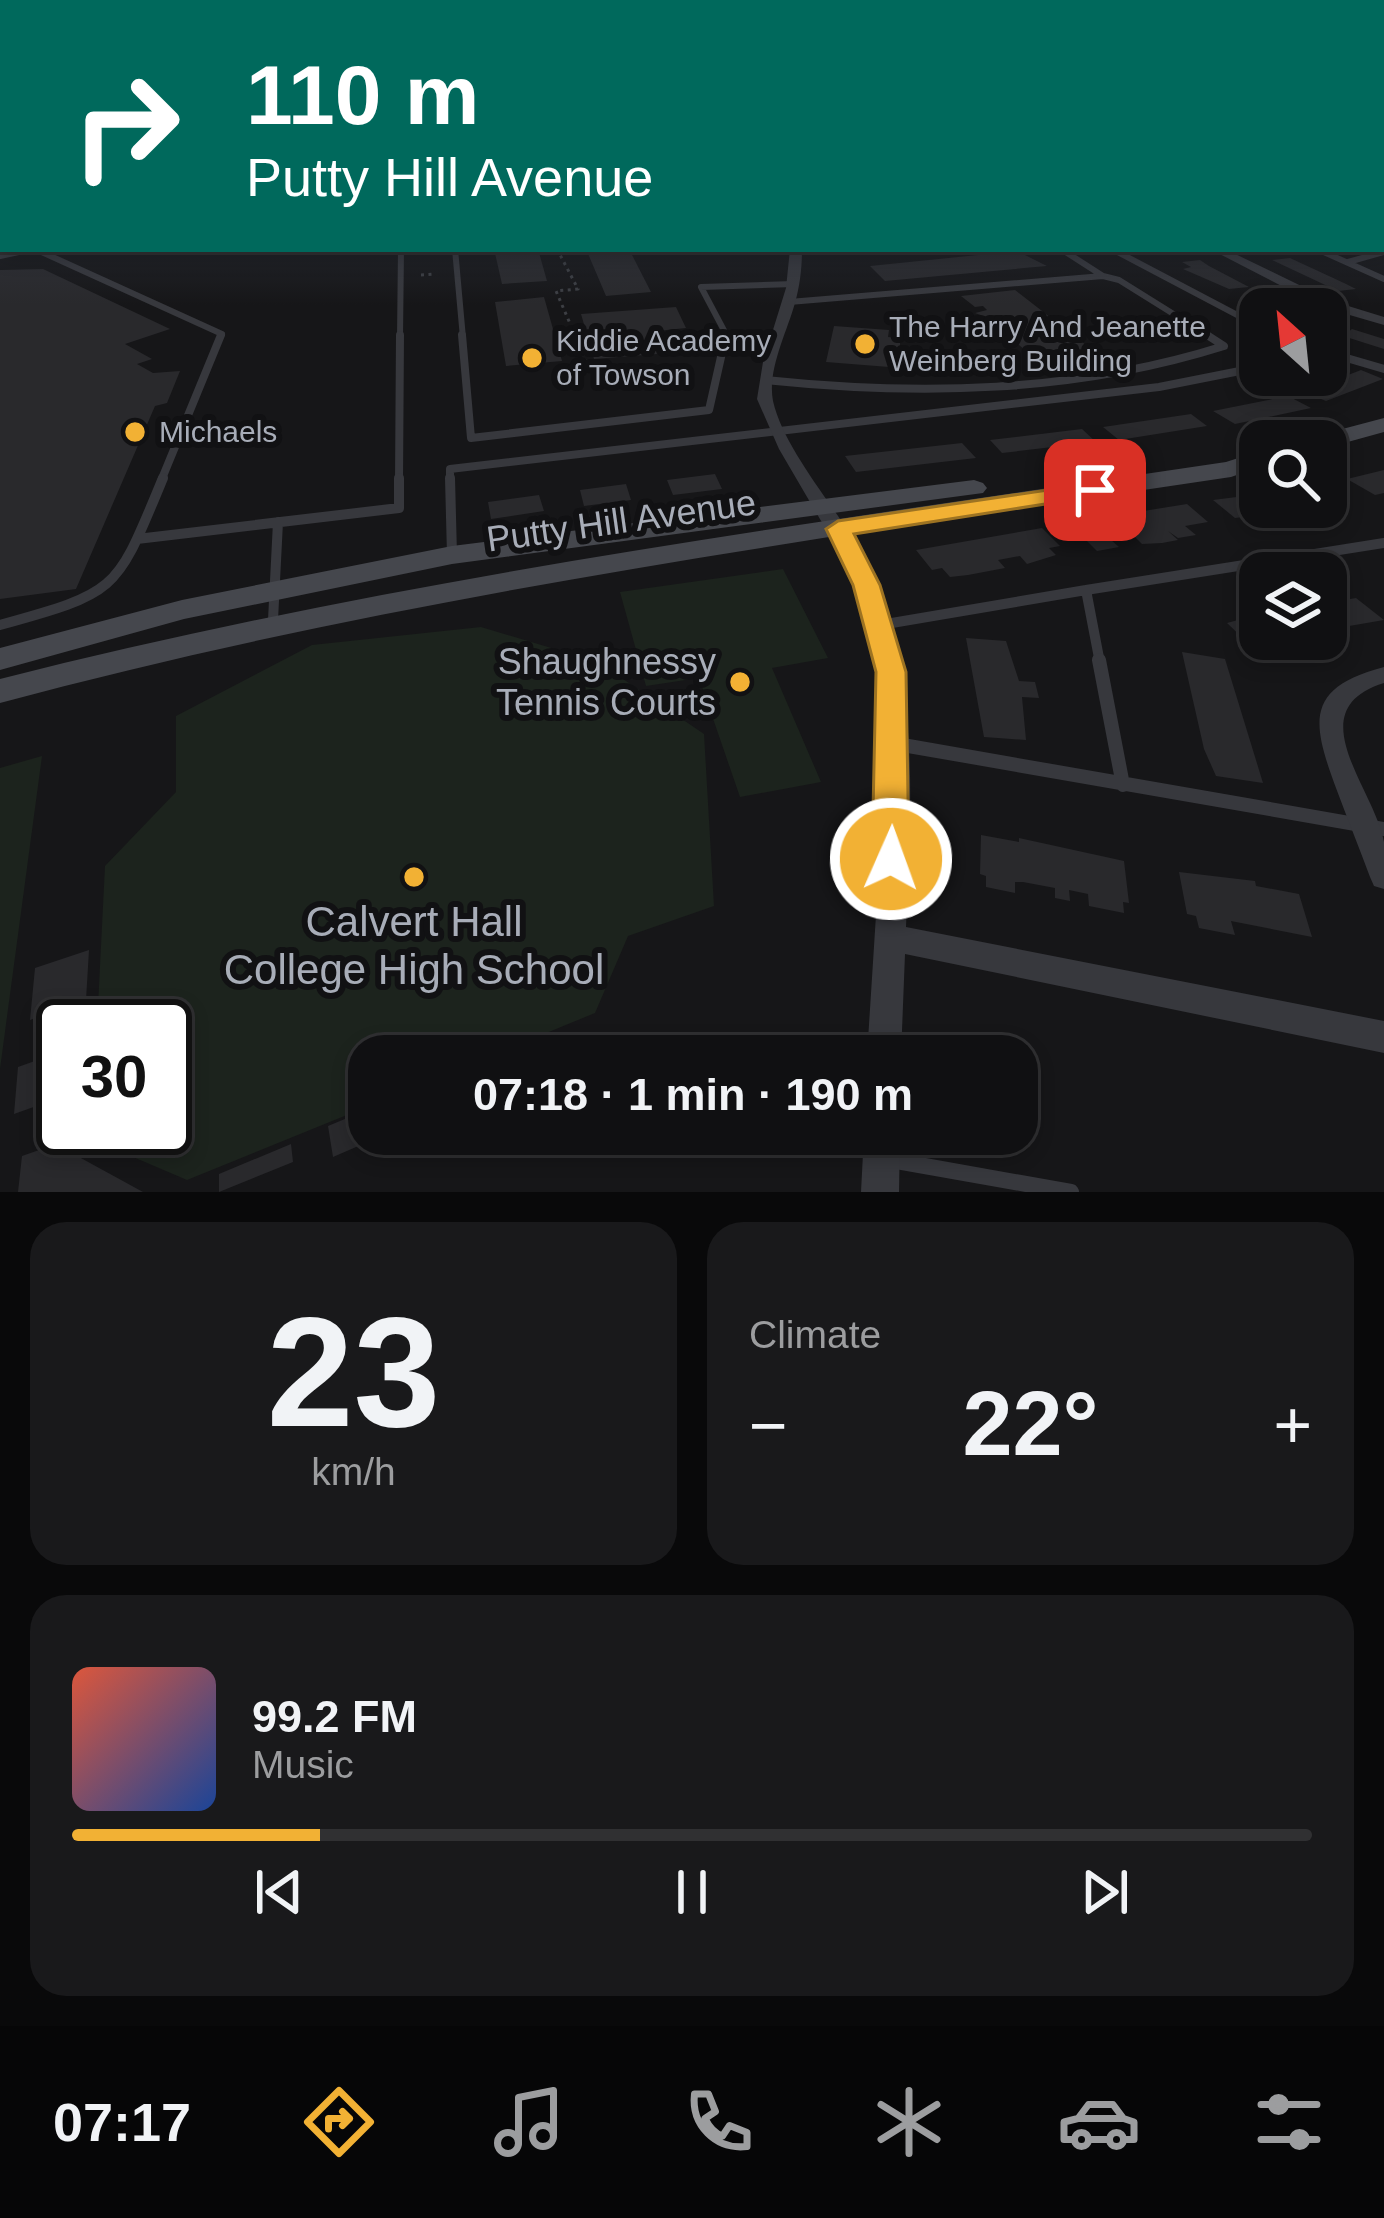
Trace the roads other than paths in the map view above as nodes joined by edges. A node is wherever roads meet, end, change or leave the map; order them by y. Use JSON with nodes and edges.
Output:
{"nodes":[{"id":1,"x":41,"y":252,"type":"edge"},
{"id":2,"x":401,"y":252,"type":"edge"},
{"id":3,"x":455,"y":252,"type":"edge"},
{"id":4,"x":796,"y":252,"type":"edge"},
{"id":5,"x":1065,"y":252,"type":"edge"},
{"id":6,"x":1118,"y":252,"type":"edge"},
{"id":7,"x":1222,"y":252,"type":"edge"},
{"id":8,"x":1323,"y":252,"type":"edge"},
{"id":9,"x":1384,"y":252,"type":"edge"},
{"id":10,"x":1345,"y":262,"type":"junction"},
{"id":11,"x":1102,"y":277,"type":"junction"},
{"id":12,"x":1384,"y":278,"type":"edge"},
{"id":13,"x":794,"y":284,"type":"junction"},
{"id":14,"x":789,"y":302,"type":"junction"},
{"id":15,"x":1239,"y":316,"type":"edge"},
{"id":16,"x":1384,"y":321,"type":"edge"},
{"id":17,"x":1347,"y":358,"type":"edge"},
{"id":18,"x":1384,"y":369,"type":"edge"},
{"id":19,"x":1239,"y":371,"type":"edge"},
{"id":20,"x":765,"y":380,"type":"junction"},
{"id":21,"x":1384,"y":424,"type":"edge"},
{"id":22,"x":779,"y":432,"type":"junction"},
{"id":23,"x":1347,"y":434,"type":"edge"},
{"id":24,"x":1239,"y":465,"type":"edge"},
{"id":25,"x":832,"y":518,"type":"junction"},
{"id":26,"x":278,"y":523,"type":"junction"},
{"id":27,"x":137,"y":539,"type":"junction"},
{"id":28,"x":1384,"y":543,"type":"edge"},
{"id":29,"x":452,"y":555,"type":"junction"},
{"id":30,"x":1086,"y":590,"type":"junction"},
{"id":31,"x":274,"y":605,"type":"junction"},
{"id":32,"x":0,"y":625,"type":"edge"},
{"id":33,"x":880,"y":625,"type":"junction"},
{"id":34,"x":0,"y":659,"type":"edge"},
{"id":35,"x":1384,"y":675,"type":"edge"},
{"id":36,"x":0,"y":692,"type":"edge"},
{"id":37,"x":895,"y":743,"type":"junction"},
{"id":38,"x":1123,"y":784,"type":"junction"},
{"id":39,"x":1374,"y":827,"type":"edge"},
{"id":40,"x":1384,"y":878,"type":"edge"},
{"id":41,"x":888,"y":937,"type":"junction"},
{"id":42,"x":885,"y":1035,"type":"edge"},
{"id":43,"x":1384,"y":1037,"type":"edge"},
{"id":44,"x":881,"y":1161,"type":"edge"},
{"id":45,"x":1071,"y":1192,"type":"edge"}],
"edges":[{"from":1,"to":27,"type":"lane"},
{"from":2,"to":26,"type":"lane"},
{"from":3,"to":13,"type":"lane"},
{"from":4,"to":13,"type":"street"},
{"from":5,"to":11,"type":"lane"},
{"from":6,"to":15,"type":"lane"},
{"from":7,"to":16,"type":"street"},
{"from":8,"to":10,"type":"lane"},
{"from":9,"to":10,"type":"lane"},
{"from":10,"to":12,"type":"lane"},
{"from":11,"to":14,"type":"lane"},
{"from":11,"to":20,"type":"lane"},
{"from":13,"to":14,"type":"street"},
{"from":14,"to":20,"type":"street"},
{"from":17,"to":18,"type":"lane"},
{"from":19,"to":22,"type":"lane"},
{"from":20,"to":22,"type":"street"},
{"from":21,"to":23,"type":"street"},
{"from":22,"to":25,"type":"street"},
{"from":22,"to":29,"type":"lane"},
{"from":24,"to":25,"type":"street","name":"Putty Hill Avenue"},
{"from":25,"to":29,"type":"street","name":"Putty Hill Avenue"},
{"from":25,"to":31,"type":"street","name":"Putty Hill Avenue"},
{"from":25,"to":33,"type":"street"},
{"from":26,"to":27,"type":"lane"},
{"from":26,"to":31,"type":"lane"},
{"from":27,"to":32,"type":"lane"},
{"from":28,"to":30,"type":"lane"},
{"from":29,"to":31,"type":"street","name":"Putty Hill Avenue"},
{"from":30,"to":33,"type":"lane"},
{"from":30,"to":38,"type":"lane"},
{"from":31,"to":34,"type":"street","name":"Putty Hill Avenue"},
{"from":31,"to":36,"type":"street","name":"Putty Hill Avenue"},
{"from":33,"to":37,"type":"street"},
{"from":35,"to":39,"type":"street"},
{"from":37,"to":38,"type":"lane"},
{"from":37,"to":41,"type":"street"},
{"from":38,"to":39,"type":"lane"},
{"from":39,"to":40,"type":"street"},
{"from":41,"to":42,"type":"street"},
{"from":41,"to":43,"type":"street"},
{"from":44,"to":45,"type":"lane"}]}
